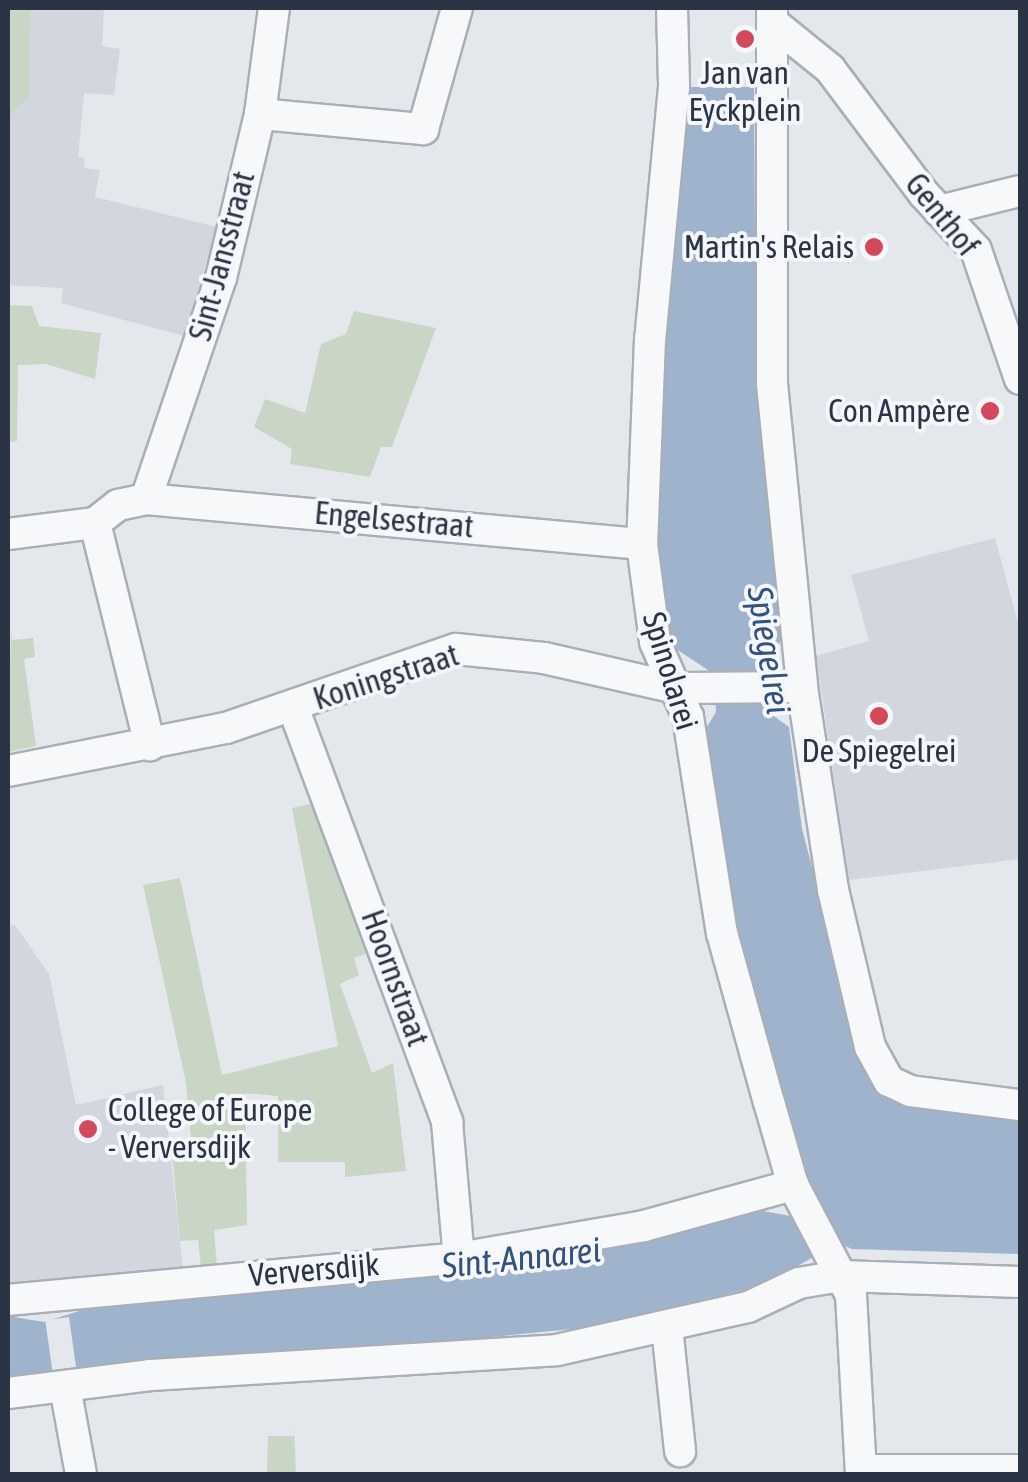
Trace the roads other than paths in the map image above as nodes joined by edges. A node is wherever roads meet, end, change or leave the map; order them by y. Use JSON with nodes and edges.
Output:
{"nodes":[{"id":1,"x":274,"y":8,"type":"edge"},
{"id":2,"x":457,"y":8,"type":"edge"},
{"id":3,"x":672,"y":8,"type":"edge"},
{"id":4,"x":772,"y":15,"type":"edge"},
{"id":5,"x":260,"y":114,"type":"junction"},
{"id":6,"x":1020,"y":192,"type":"edge"},
{"id":7,"x":939,"y":211,"type":"junction"},
{"id":8,"x":1008,"y":298,"type":"edge"},
{"id":9,"x":1020,"y":379,"type":"edge"},
{"id":10,"x":146,"y":499,"type":"junction"},
{"id":11,"x":95,"y":523,"type":"junction"},
{"id":12,"x":8,"y":534,"type":"edge"},
{"id":13,"x":642,"y":544,"type":"junction"},
{"id":14,"x":802,"y":687,"type":"junction"},
{"id":15,"x":676,"y":688,"type":"junction"},
{"id":16,"x":293,"y":707,"type":"junction"},
{"id":17,"x":150,"y":745,"type":"junction"},
{"id":18,"x":8,"y":771,"type":"edge"},
{"id":19,"x":1020,"y":1106,"type":"edge"},
{"id":20,"x":799,"y":1196,"type":"junction"},
{"id":21,"x":459,"y":1258,"type":"junction"},
{"id":22,"x":835,"y":1263,"type":"junction"},
{"id":23,"x":1020,"y":1282,"type":"edge"},
{"id":24,"x":8,"y":1300,"type":"edge"},
{"id":25,"x":667,"y":1327,"type":"junction"},
{"id":26,"x":65,"y":1388,"type":"junction"},
{"id":27,"x":8,"y":1393,"type":"edge"},
{"id":28,"x":680,"y":1451,"type":"dead end"},
{"id":29,"x":1020,"y":1470,"type":"edge"},
{"id":30,"x":861,"y":1472,"type":"edge"},
{"id":31,"x":81,"y":1474,"type":"edge"}],
"edges":[{"from":1,"to":5,"type":"street","name":"Sint-Jansstraat"},
{"from":2,"to":5,"type":"street"},
{"from":3,"to":13,"type":"street","name":"Spinolarei"},
{"from":4,"to":7,"type":"street","name":"Genthof"},
{"from":4,"to":14,"type":"street"},
{"from":5,"to":10,"type":"street","name":"Sint-Jansstraat"},
{"from":6,"to":7,"type":"street"},
{"from":7,"to":8,"type":"street","name":"Genthof"},
{"from":8,"to":9,"type":"street","name":"Genthof"},
{"from":10,"to":11,"type":"street"},
{"from":10,"to":13,"type":"street","name":"Engelsestraat"},
{"from":11,"to":12,"type":"street"},
{"from":11,"to":17,"type":"street"},
{"from":13,"to":15,"type":"street","name":"Spinolarei"},
{"from":14,"to":15,"type":"street","name":"Koningstraat"},
{"from":14,"to":19,"type":"street"},
{"from":15,"to":16,"type":"street","name":"Koningstraat"},
{"from":15,"to":20,"type":"street","name":"Spinolarei"},
{"from":16,"to":17,"type":"street","name":"Koningstraat"},
{"from":16,"to":21,"type":"street","name":"Hoornstraat"},
{"from":17,"to":18,"type":"street","name":"Koningstraat"},
{"from":20,"to":21,"type":"street","name":"Verversdijk"},
{"from":20,"to":22,"type":"street","name":"Spinolarei"},
{"from":21,"to":24,"type":"street","name":"Verversdijk"},
{"from":22,"to":23,"type":"street"},
{"from":22,"to":25,"type":"street"},
{"from":22,"to":30,"type":"street","name":"Spinolarei"},
{"from":25,"to":26,"type":"street"},
{"from":25,"to":28,"type":"street"},
{"from":26,"to":27,"type":"street"},
{"from":26,"to":31,"type":"street"},
{"from":29,"to":30,"type":"street"}]}
